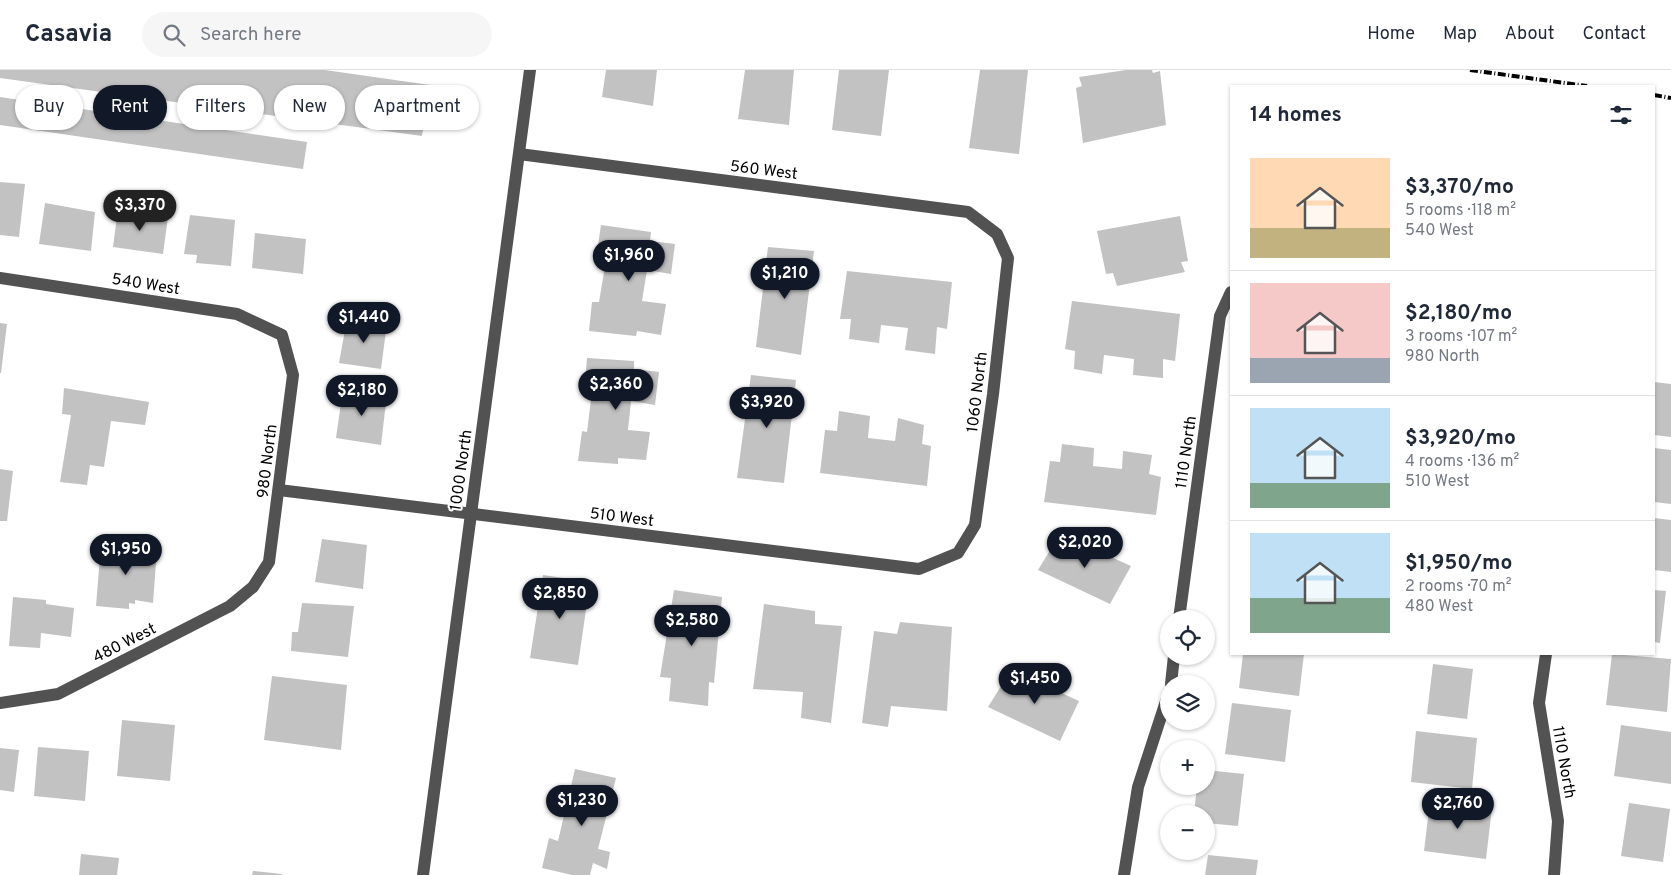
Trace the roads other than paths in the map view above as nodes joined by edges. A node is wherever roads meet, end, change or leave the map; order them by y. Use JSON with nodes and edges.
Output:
{"nodes":[{"id":1,"x":530,"y":70,"type":"edge"},
{"id":2,"x":519,"y":154,"type":"junction"},
{"id":3,"x":997,"y":234,"type":"joint"},
{"id":4,"x":0,"y":278,"type":"edge"},
{"id":5,"x":1230,"y":294,"type":"edge"},
{"id":6,"x":282,"y":335,"type":"joint"},
{"id":7,"x":278,"y":490,"type":"junction"},
{"id":8,"x":471,"y":514,"type":"junction"},
{"id":9,"x":958,"y":553,"type":"joint"},
{"id":10,"x":253,"y":587,"type":"joint"},
{"id":11,"x":1180,"y":610,"type":"edge"},
{"id":12,"x":1546,"y":655,"type":"edge"},
{"id":13,"x":0,"y":703,"type":"edge"},
{"id":14,"x":1160,"y":720,"type":"edge"},
{"id":15,"x":423,"y":875,"type":"edge"},
{"id":16,"x":1124,"y":875,"type":"edge"},
{"id":17,"x":1554,"y":875,"type":"edge"}],
"edges":[{"from":1,"to":2,"type":"street","name":"1000 North"},
{"from":2,"to":3,"type":"street","name":"560 West"},
{"from":2,"to":8,"type":"street","name":"1000 North"},
{"from":3,"to":9,"type":"street","name":"1060 North"},
{"from":4,"to":6,"type":"street","name":"540 West"},
{"from":5,"to":11,"type":"street","name":"1110 North"},
{"from":6,"to":7,"type":"street","name":"980 North"},
{"from":7,"to":8,"type":"street","name":"510 West"},
{"from":7,"to":10,"type":"street","name":"980 North"},
{"from":8,"to":9,"type":"street","name":"510 West"},
{"from":8,"to":15,"type":"street","name":"1000 North"},
{"from":10,"to":13,"type":"street","name":"480 West"},
{"from":12,"to":17,"type":"street","name":"1110 North"},
{"from":14,"to":16,"type":"street"}]}
